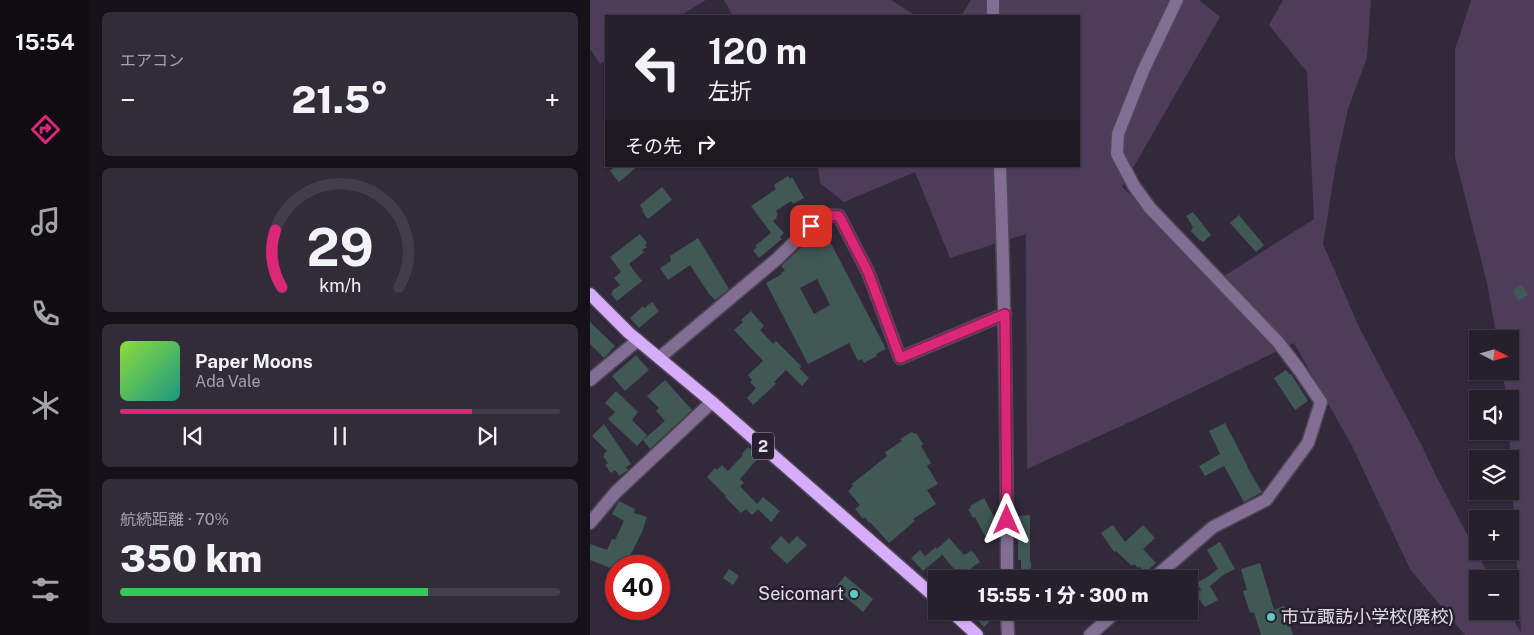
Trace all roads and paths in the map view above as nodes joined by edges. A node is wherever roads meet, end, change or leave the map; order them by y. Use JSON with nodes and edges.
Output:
{"nodes":[{"id":1,"x":993,"y":0,"type":"edge"},
{"id":2,"x":1177,"y":0,"type":"edge"},
{"id":3,"x":993,"y":15,"type":"edge"},
{"id":4,"x":1000,"y":167,"type":"edge"},
{"id":5,"x":590,"y":294,"type":"edge"},
{"id":6,"x":1005,"y":314,"type":"junction"},
{"id":7,"x":638,"y":340,"type":"junction"},
{"id":8,"x":659,"y":358,"type":"junction"},
{"id":9,"x":590,"y":380,"type":"edge"},
{"id":10,"x":712,"y":402,"type":"junction"},
{"id":11,"x":590,"y":522,"type":"edge"},
{"id":12,"x":1007,"y":570,"type":"edge"},
{"id":13,"x":1163,"y":570,"type":"edge"},
{"id":14,"x":928,"y":591,"type":"edge"},
{"id":15,"x":961,"y":620,"type":"edge"},
{"id":16,"x":1007,"y":620,"type":"edge"},
{"id":17,"x":1107,"y":620,"type":"edge"},
{"id":18,"x":977,"y":635,"type":"edge"},
{"id":19,"x":1008,"y":635,"type":"edge"},
{"id":20,"x":1090,"y":635,"type":"edge"}],
"edges":[{"from":1,"to":3,"type":"street"},
{"from":2,"to":13,"type":"street"},
{"from":4,"to":6,"type":"street"},
{"from":5,"to":7,"type":"main road","number":"2"},
{"from":6,"to":8,"type":"street"},
{"from":6,"to":12,"type":"street"},
{"from":7,"to":8,"type":"main road","number":"2"},
{"from":7,"to":9,"type":"street"},
{"from":8,"to":10,"type":"main road","number":"2"},
{"from":10,"to":11,"type":"street"},
{"from":10,"to":14,"type":"main road","number":"2"},
{"from":15,"to":18,"type":"main road"},
{"from":16,"to":19,"type":"street"},
{"from":17,"to":20,"type":"street"}]}
